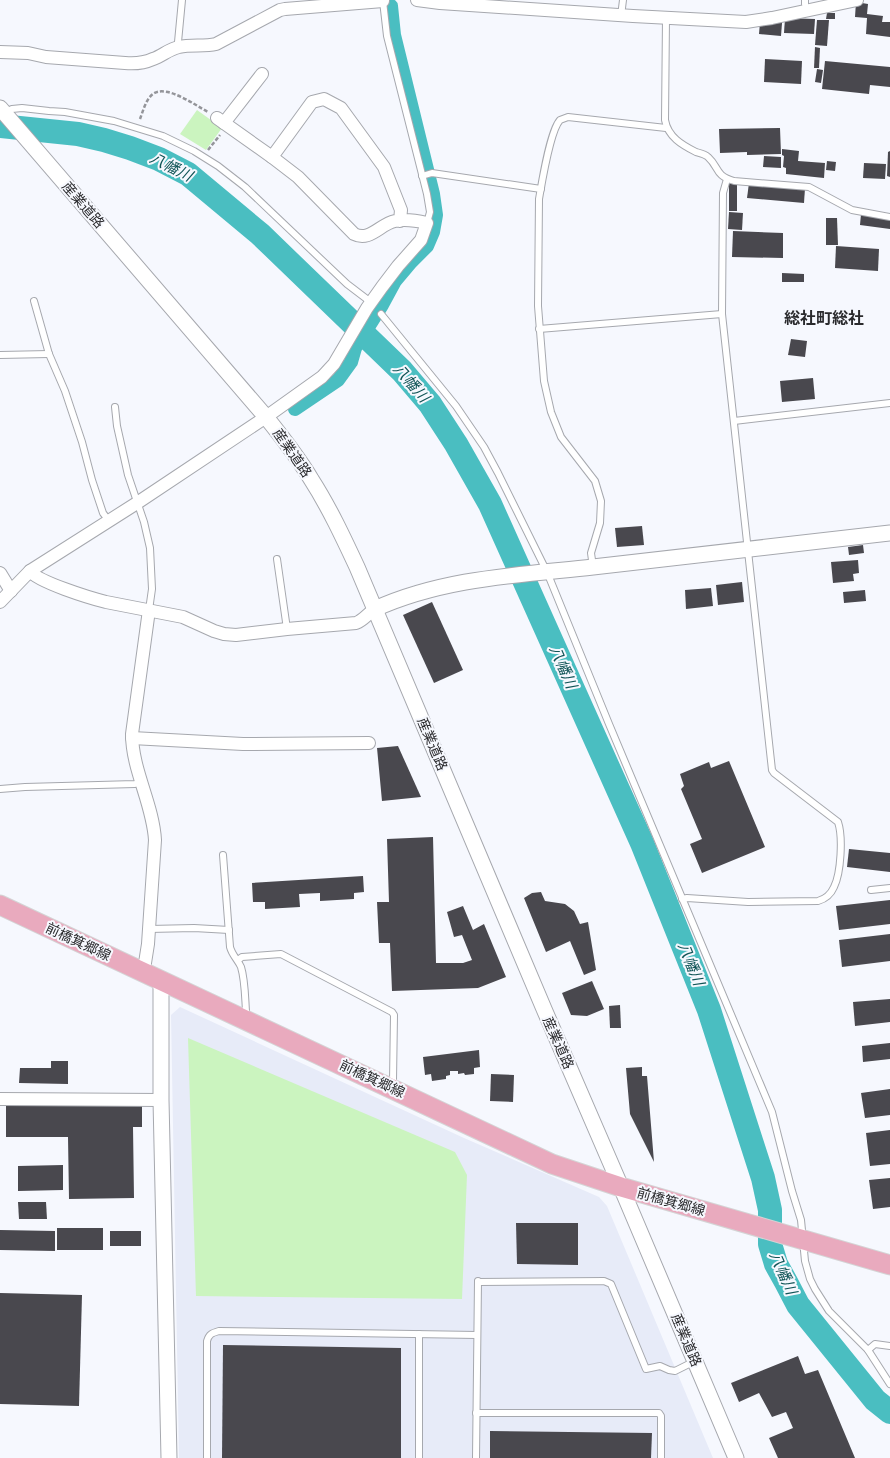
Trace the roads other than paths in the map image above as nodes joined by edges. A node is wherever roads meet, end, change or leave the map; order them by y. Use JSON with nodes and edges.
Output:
{"nodes":[{"id":1,"x":182,"y":0,"type":"edge"},
{"id":2,"x":417,"y":0,"type":"edge"},
{"id":3,"x":623,"y":0,"type":"edge"},
{"id":4,"x":857,"y":0,"type":"edge"},
{"id":5,"x":383,"y":1,"type":"edge"},
{"id":6,"x":806,"y":5,"type":"edge"},
{"id":7,"x":621,"y":16,"type":"junction"},
{"id":8,"x":666,"y":18,"type":"junction"},
{"id":9,"x":179,"y":47,"type":"junction"},
{"id":10,"x":0,"y":52,"type":"edge"},
{"id":11,"x":262,"y":74,"type":"dead end"},
{"id":12,"x":2,"y":110,"type":"edge"},
{"id":13,"x":666,"y":128,"type":"junction"},
{"id":14,"x":272,"y":157,"type":"junction"},
{"id":15,"x":422,"y":176,"type":"junction"},
{"id":16,"x":727,"y":179,"type":"junction"},
{"id":17,"x":541,"y":189,"type":"junction"},
{"id":18,"x":890,"y":217,"type":"edge"},
{"id":19,"x":400,"y":221,"type":"junction"},
{"id":20,"x":427,"y":223,"type":"junction"},
{"id":21,"x":34,"y":301,"type":"dead end"},
{"id":22,"x":369,"y":305,"type":"junction"},
{"id":23,"x":381,"y":314,"type":"dead end"},
{"id":24,"x":722,"y":314,"type":"junction"},
{"id":25,"x":539,"y":329,"type":"junction"},
{"id":26,"x":49,"y":354,"type":"junction"},
{"id":27,"x":0,"y":355,"type":"edge"},
{"id":28,"x":890,"y":403,"type":"edge"},
{"id":29,"x":115,"y":408,"type":"dead end"},
{"id":30,"x":266,"y":417,"type":"junction"},
{"id":31,"x":734,"y":421,"type":"junction"},
{"id":32,"x":137,"y":503,"type":"junction"},
{"id":33,"x":109,"y":521,"type":"junction"},
{"id":34,"x":890,"y":533,"type":"edge"},
{"id":35,"x":748,"y":548,"type":"junction"},
{"id":36,"x":277,"y":559,"type":"dead end"},
{"id":37,"x":593,"y":567,"type":"junction"},
{"id":38,"x":30,"y":572,"type":"junction"},
{"id":39,"x":544,"y":572,"type":"junction"},
{"id":40,"x":0,"y":573,"type":"edge"},
{"id":41,"x":11,"y":591,"type":"junction"},
{"id":42,"x":0,"y":602,"type":"edge"},
{"id":43,"x":375,"y":609,"type":"junction"},
{"id":44,"x":149,"y":610,"type":"junction"},
{"id":45,"x":286,"y":629,"type":"junction"},
{"id":46,"x":132,"y":738,"type":"junction"},
{"id":47,"x":369,"y":743,"type":"dead end"},
{"id":48,"x":141,"y":782,"type":"junction"},
{"id":49,"x":0,"y":789,"type":"edge"},
{"id":50,"x":222,"y":855,"type":"dead end"},
{"id":51,"x":890,"y":888,"type":"edge"},
{"id":52,"x":871,"y":890,"type":"dead end"},
{"id":53,"x":682,"y":899,"type":"junction"},
{"id":54,"x":0,"y":905,"type":"edge"},
{"id":55,"x":149,"y":929,"type":"junction"},
{"id":56,"x":229,"y":930,"type":"junction"},
{"id":57,"x":238,"y":960,"type":"junction"},
{"id":58,"x":140,"y":971,"type":"junction"},
{"id":59,"x":161,"y":981,"type":"junction"},
{"id":60,"x":243,"y":1019,"type":"junction"},
{"id":61,"x":390,"y":1088,"type":"junction"},
{"id":62,"x":0,"y":1099,"type":"edge"},
{"id":63,"x":161,"y":1100,"type":"junction"},
{"id":64,"x":621,"y":1187,"type":"junction"},
{"id":65,"x":800,"y":1239,"type":"junction"},
{"id":66,"x":890,"y":1265,"type":"edge"},
{"id":67,"x":419,"y":1334,"type":"junction"},
{"id":68,"x":477,"y":1334,"type":"junction"},
{"id":69,"x":890,"y":1346,"type":"edge"},
{"id":70,"x":868,"y":1350,"type":"junction"},
{"id":71,"x":695,"y":1361,"type":"junction"},
{"id":72,"x":890,"y":1384,"type":"edge"},
{"id":73,"x":476,"y":1413,"type":"junction"},
{"id":74,"x":169,"y":1458,"type":"edge"},
{"id":75,"x":207,"y":1458,"type":"edge"},
{"id":76,"x":419,"y":1458,"type":"edge"},
{"id":77,"x":476,"y":1458,"type":"edge"},
{"id":78,"x":661,"y":1458,"type":"edge"},
{"id":79,"x":736,"y":1458,"type":"edge"}],
"edges":[{"from":1,"to":9,"type":"lane"},
{"from":2,"to":7,"type":"street"},
{"from":3,"to":7,"type":"lane"},
{"from":4,"to":6,"type":"street"},
{"from":5,"to":9,"type":"street"},
{"from":5,"to":15,"type":"lane"},
{"from":6,"to":8,"type":"street"},
{"from":7,"to":8,"type":"street"},
{"from":8,"to":13,"type":"lane"},
{"from":9,"to":10,"type":"street"},
{"from":11,"to":14,"type":"street"},
{"from":12,"to":22,"type":"lane"},
{"from":12,"to":30,"type":"street","name":"産業道路"},
{"from":13,"to":16,"type":"lane"},
{"from":13,"to":17,"type":"lane"},
{"from":14,"to":19,"type":"street"},
{"from":14,"to":19,"type":"street"},
{"from":15,"to":17,"type":"lane"},
{"from":15,"to":20,"type":"lane"},
{"from":16,"to":18,"type":"lane"},
{"from":16,"to":24,"type":"lane"},
{"from":17,"to":25,"type":"lane"},
{"from":19,"to":20,"type":"street"},
{"from":20,"to":22,"type":"street"},
{"from":21,"to":26,"type":"lane"},
{"from":22,"to":30,"type":"street"},
{"from":23,"to":39,"type":"lane"},
{"from":24,"to":25,"type":"lane"},
{"from":24,"to":31,"type":"lane"},
{"from":25,"to":37,"type":"lane"},
{"from":26,"to":27,"type":"lane"},
{"from":26,"to":33,"type":"lane"},
{"from":28,"to":31,"type":"lane"},
{"from":29,"to":32,"type":"lane"},
{"from":30,"to":32,"type":"street"},
{"from":30,"to":43,"type":"street","name":"産業道路"},
{"from":31,"to":35,"type":"lane"},
{"from":32,"to":33,"type":"street"},
{"from":32,"to":44,"type":"lane"},
{"from":33,"to":38,"type":"street"},
{"from":34,"to":35,"type":"street"},
{"from":35,"to":37,"type":"street"},
{"from":35,"to":53,"type":"lane"},
{"from":36,"to":45,"type":"lane"},
{"from":37,"to":39,"type":"street"},
{"from":38,"to":41,"type":"street"},
{"from":38,"to":44,"type":"street"},
{"from":39,"to":43,"type":"street"},
{"from":39,"to":53,"type":"lane"},
{"from":40,"to":41,"type":"street"},
{"from":41,"to":42,"type":"street"},
{"from":43,"to":45,"type":"street"},
{"from":43,"to":64,"type":"street","name":"産業道路"},
{"from":44,"to":45,"type":"street"},
{"from":44,"to":46,"type":"street"},
{"from":46,"to":47,"type":"street"},
{"from":46,"to":48,"type":"street"},
{"from":48,"to":49,"type":"lane"},
{"from":48,"to":55,"type":"street"},
{"from":50,"to":56,"type":"lane"},
{"from":51,"to":52,"type":"lane"},
{"from":53,"to":65,"type":"lane"},
{"from":54,"to":58,"type":"main road","name":"前橋箕郷線"},
{"from":55,"to":56,"type":"lane"},
{"from":55,"to":58,"type":"street"},
{"from":56,"to":57,"type":"lane"},
{"from":57,"to":60,"type":"lane"},
{"from":57,"to":61,"type":"lane"},
{"from":58,"to":59,"type":"main road","name":"前橋箕郷線"},
{"from":59,"to":60,"type":"main road","name":"前橋箕郷線"},
{"from":59,"to":63,"type":"street"},
{"from":60,"to":61,"type":"main road","name":"前橋箕郷線"},
{"from":61,"to":64,"type":"main road","name":"前橋箕郷線"},
{"from":62,"to":63,"type":"street"},
{"from":63,"to":74,"type":"street"},
{"from":64,"to":65,"type":"main road","name":"前橋箕郷線"},
{"from":64,"to":71,"type":"street","name":"産業道路"},
{"from":65,"to":66,"type":"main road"},
{"from":65,"to":70,"type":"lane"},
{"from":67,"to":68,"type":"lane"},
{"from":67,"to":75,"type":"lane"},
{"from":67,"to":76,"type":"lane"},
{"from":68,"to":71,"type":"lane"},
{"from":68,"to":73,"type":"lane"},
{"from":69,"to":70,"type":"lane"},
{"from":70,"to":72,"type":"lane"},
{"from":71,"to":79,"type":"street","name":"産業道路"},
{"from":73,"to":77,"type":"lane"},
{"from":73,"to":78,"type":"lane"}]}
